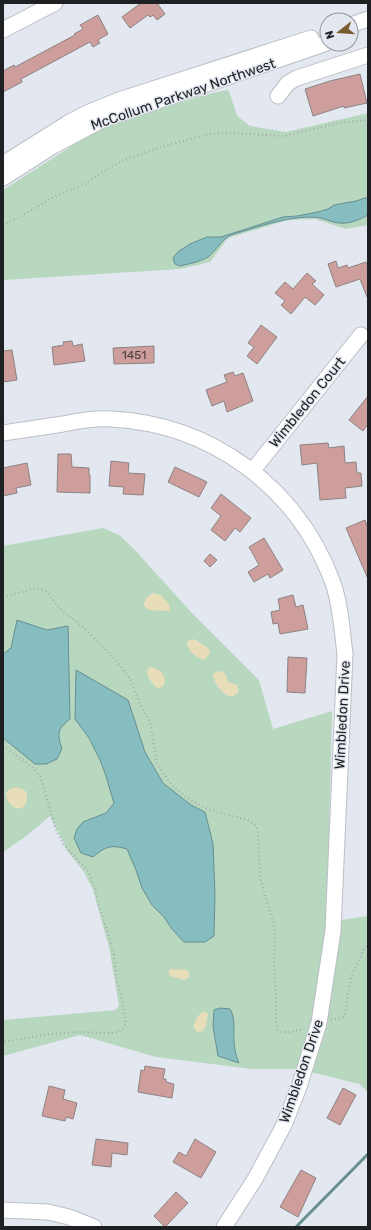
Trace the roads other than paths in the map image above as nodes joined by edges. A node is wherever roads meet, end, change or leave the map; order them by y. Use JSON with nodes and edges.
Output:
{"nodes":[{"id":1,"x":55,"y":3,"type":"edge"},
{"id":2,"x":3,"y":30,"type":"edge"},
{"id":3,"x":319,"y":36,"type":"edge"},
{"id":4,"x":319,"y":46,"type":"edge"},
{"id":5,"x":368,"y":55,"type":"edge"},
{"id":6,"x":278,"y":96,"type":"dead end"},
{"id":7,"x":3,"y":164,"type":"edge"},
{"id":8,"x":3,"y":178,"type":"edge"},
{"id":9,"x":361,"y":334,"type":"dead end"},
{"id":10,"x":3,"y":433,"type":"edge"},
{"id":11,"x":252,"y":470,"type":"junction"},
{"id":12,"x":3,"y":1210,"type":"edge"},
{"id":13,"x":94,"y":1227,"type":"edge"},
{"id":14,"x":224,"y":1227,"type":"edge"}],
"edges":[{"from":1,"to":2,"type":"street"},
{"from":3,"to":7,"type":"street","name":"McCollum Parkway Northwest"},
{"from":4,"to":8,"type":"street","name":"McCollum Parkway Northwest"},
{"from":5,"to":6,"type":"street"},
{"from":9,"to":11,"type":"street","name":"Wimbledon Court"},
{"from":10,"to":11,"type":"street","name":"Wimbledon Drive"},
{"from":11,"to":14,"type":"street","name":"Wimbledon Drive"},
{"from":12,"to":13,"type":"street"}]}
